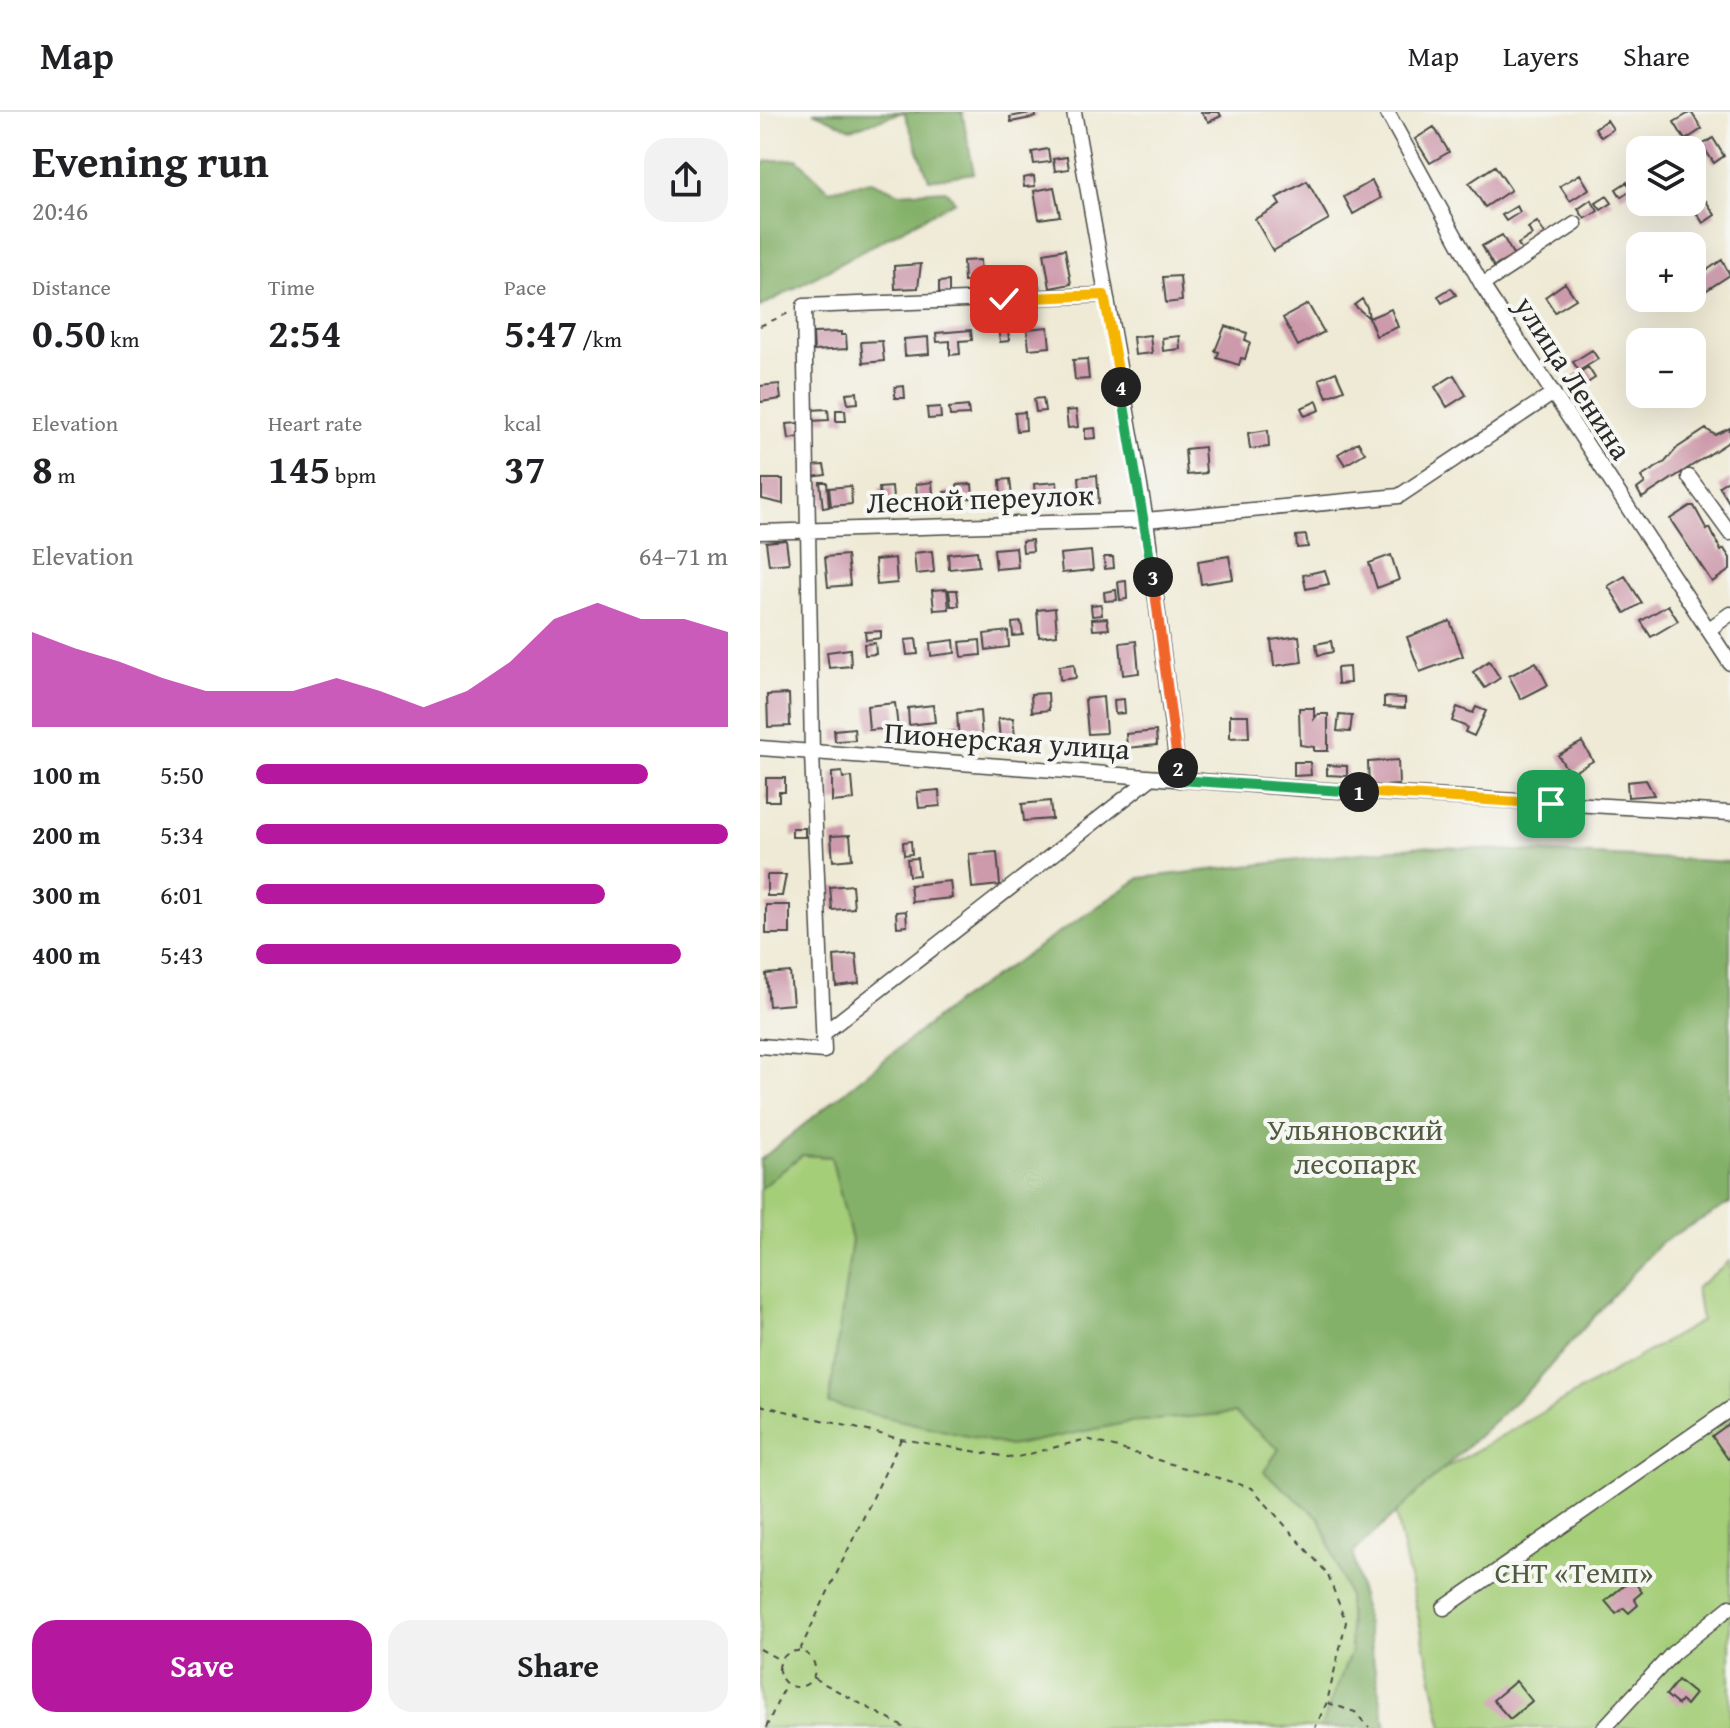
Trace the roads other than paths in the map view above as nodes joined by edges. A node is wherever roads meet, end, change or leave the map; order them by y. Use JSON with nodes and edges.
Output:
{"nodes":[{"id":1,"x":1074,"y":112,"type":"edge"},
{"id":2,"x":1387,"y":112,"type":"edge"},
{"id":3,"x":1575,"y":224,"type":"dead end"},
{"id":4,"x":1482,"y":285,"type":"junction"},
{"id":5,"x":1104,"y":295,"type":"junction"},
{"id":6,"x":1552,"y":394,"type":"junction"},
{"id":7,"x":1689,"y":477,"type":"dead end"},
{"id":8,"x":1146,"y":520,"type":"junction"},
{"id":9,"x":810,"y":530,"type":"junction"},
{"id":10,"x":760,"y":532,"type":"edge"},
{"id":11,"x":1730,"y":533,"type":"edge"},
{"id":12,"x":1730,"y":614,"type":"edge"},
{"id":13,"x":1708,"y":630,"type":"junction"},
{"id":14,"x":1730,"y":663,"type":"edge"},
{"id":15,"x":760,"y":748,"type":"edge"},
{"id":16,"x":812,"y":753,"type":"junction"},
{"id":17,"x":1151,"y":778,"type":"junction"},
{"id":18,"x":1179,"y":780,"type":"junction"},
{"id":19,"x":1730,"y":813,"type":"edge"},
{"id":20,"x":824,"y":1033,"type":"junction"},
{"id":21,"x":760,"y":1046,"type":"edge"},
{"id":22,"x":1730,"y":1409,"type":"edge"},
{"id":23,"x":1730,"y":1607,"type":"edge"},
{"id":24,"x":1444,"y":1608,"type":"dead end"},
{"id":25,"x":1604,"y":1728,"type":"edge"}],
"edges":[{"from":1,"to":5,"type":"street"},
{"from":2,"to":4,"type":"street","name":"улица Ленина"},
{"from":3,"to":4,"type":"street"},
{"from":4,"to":6,"type":"street","name":"улица Ленина"},
{"from":5,"to":8,"type":"street"},
{"from":5,"to":9,"type":"street"},
{"from":6,"to":8,"type":"street","name":"Лесной переулок"},
{"from":6,"to":13,"type":"street","name":"улица Ленина"},
{"from":7,"to":11,"type":"street"},
{"from":8,"to":9,"type":"street","name":"Лесной переулок"},
{"from":8,"to":18,"type":"street"},
{"from":9,"to":10,"type":"street","name":"Лесной переулок"},
{"from":9,"to":16,"type":"street"},
{"from":12,"to":13,"type":"street"},
{"from":13,"to":14,"type":"street","name":"улица Ленина"},
{"from":15,"to":16,"type":"street","name":"Пионерская улица"},
{"from":16,"to":17,"type":"street","name":"Пионерская улица"},
{"from":16,"to":20,"type":"street"},
{"from":17,"to":18,"type":"street","name":"Пионерская улица"},
{"from":17,"to":20,"type":"street"},
{"from":18,"to":19,"type":"street","name":"Пионерская улица"},
{"from":20,"to":21,"type":"street"},
{"from":22,"to":24,"type":"street"},
{"from":23,"to":25,"type":"street"}]}
